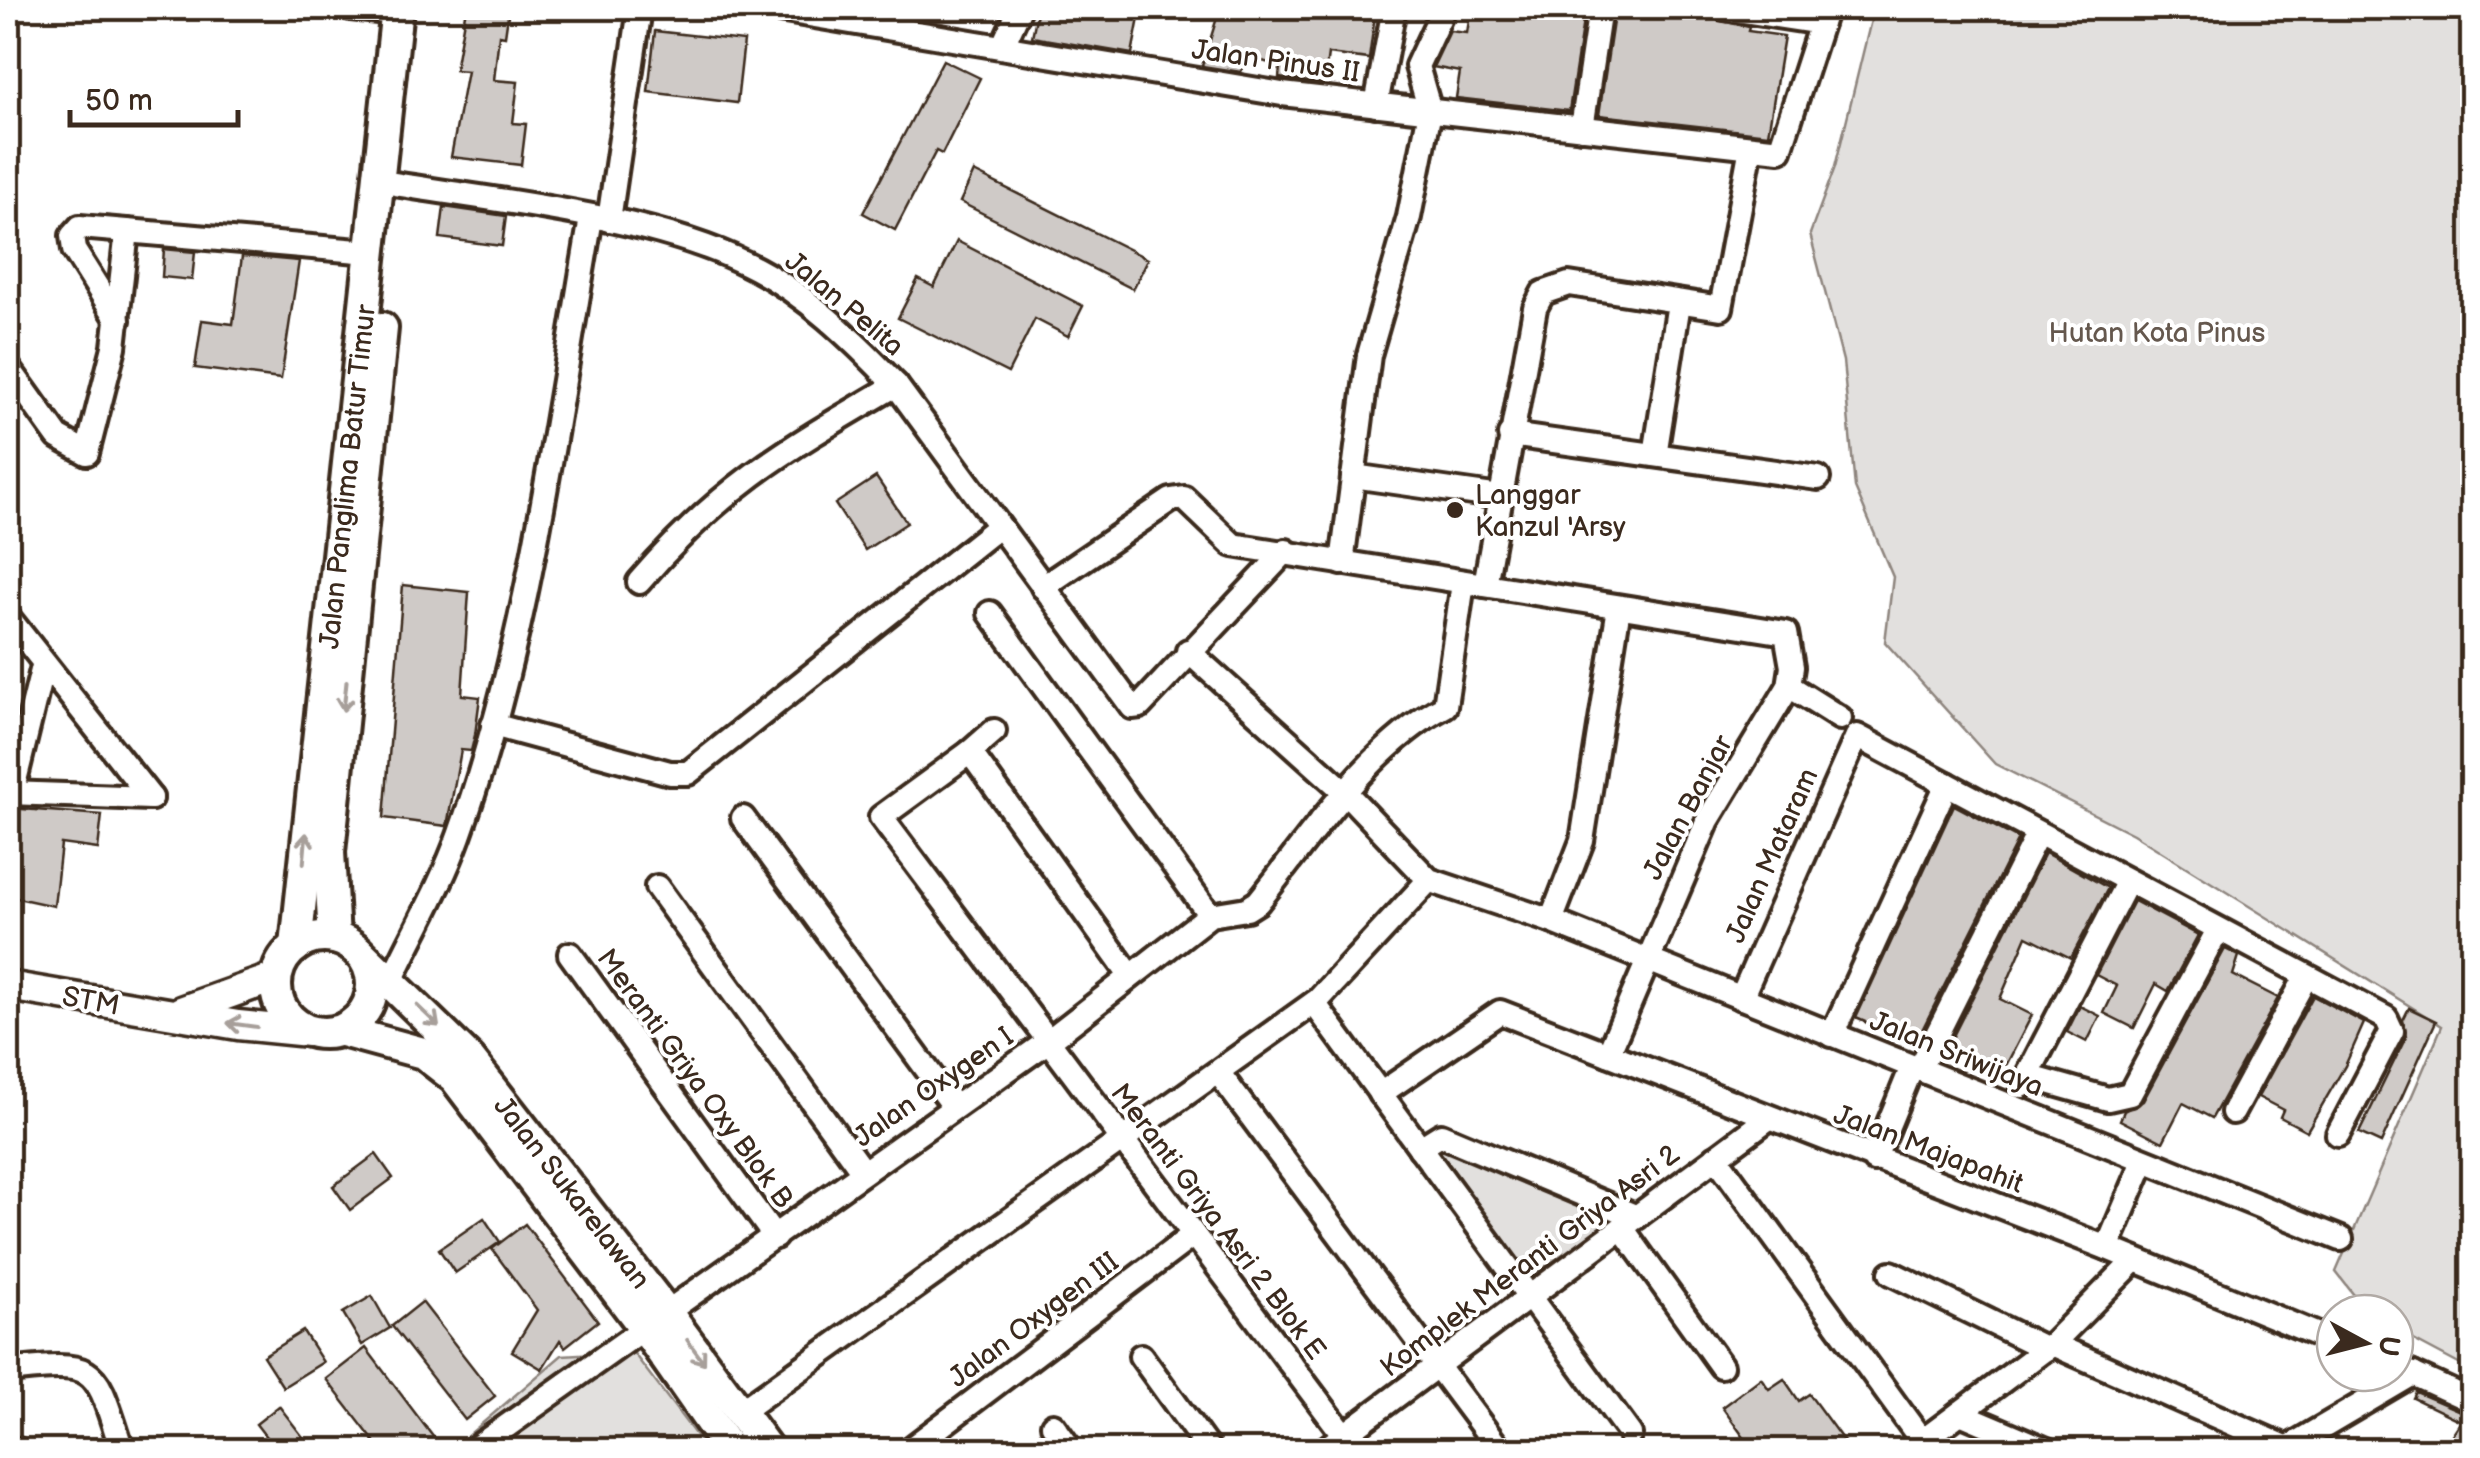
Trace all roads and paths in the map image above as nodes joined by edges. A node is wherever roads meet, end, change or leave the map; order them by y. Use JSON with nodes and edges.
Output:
{"nodes":[{"id":1,"x":351,"y":8,"type":"edge"},
{"id":2,"x":640,"y":8,"type":"edge"},
{"id":3,"x":767,"y":8,"type":"edge"},
{"id":4,"x":1020,"y":8,"type":"edge"},
{"id":5,"x":1394,"y":8,"type":"edge"},
{"id":6,"x":1444,"y":8,"type":"edge"},
{"id":7,"x":1600,"y":8,"type":"edge"},
{"id":8,"x":404,"y":9,"type":"edge"},
{"id":9,"x":1739,"y":9,"type":"edge"},
{"id":10,"x":832,"y":12,"type":"edge"},
{"id":11,"x":1824,"y":15,"type":"edge"},
{"id":12,"x":1002,"y":46,"type":"junction"},
{"id":13,"x":1376,"y":105,"type":"junction"},
{"id":14,"x":1430,"y":111,"type":"junction"},
{"id":15,"x":1582,"y":128,"type":"junction"},
{"id":16,"x":1751,"y":147,"type":"junction"},
{"id":17,"x":395,"y":184,"type":"junction"},
{"id":18,"x":600,"y":219,"type":"junction"},
{"id":19,"x":127,"y":231,"type":"junction"},
{"id":20,"x":370,"y":252,"type":"junction"},
{"id":21,"x":1679,"y":303,"type":"junction"},
{"id":22,"x":118,"y":320,"type":"junction"},
{"id":23,"x":8,"y":368,"type":"edge"},
{"id":24,"x":896,"y":386,"type":"junction"},
{"id":25,"x":1510,"y":435,"type":"junction"},
{"id":26,"x":1654,"y":455,"type":"junction"},
{"id":27,"x":1353,"y":476,"type":"junction"},
{"id":28,"x":1818,"y":478,"type":"dead end"},
{"id":29,"x":1500,"y":497,"type":"junction"},
{"id":30,"x":998,"y":527,"type":"junction"},
{"id":31,"x":1286,"y":551,"type":"junction"},
{"id":32,"x":1342,"y":563,"type":"junction"},
{"id":33,"x":640,"y":582,"type":"dead end"},
{"id":34,"x":1474,"y":584,"type":"junction"},
{"id":35,"x":1043,"y":587,"type":"junction"},
{"id":36,"x":1619,"y":606,"type":"junction"},
{"id":37,"x":990,"y":613,"type":"dead end"},
{"id":38,"x":8,"y":617,"type":"edge"},
{"id":39,"x":1188,"y":651,"type":"junction"},
{"id":40,"x":43,"y":666,"type":"junction"},
{"id":41,"x":1789,"y":686,"type":"junction"},
{"id":42,"x":1840,"y":718,"type":"dead end"},
{"id":43,"x":493,"y":725,"type":"junction"},
{"id":44,"x":994,"y":732,"type":"dead end"},
{"id":45,"x":970,"y":752,"type":"junction"},
{"id":46,"x":1947,"y":784,"type":"junction"},
{"id":47,"x":10,"y":793,"type":"edge"},
{"id":48,"x":1346,"y":793,"type":"junction"},
{"id":49,"x":743,"y":818,"type":"dead end"},
{"id":50,"x":2038,"y":832,"type":"junction"},
{"id":51,"x":1429,"y":880,"type":"junction"},
{"id":52,"x":2128,"y":881,"type":"junction"},
{"id":53,"x":657,"y":887,"type":"dead end"},
{"id":54,"x":1210,"y":914,"type":"junction"},
{"id":55,"x":1551,"y":921,"type":"junction"},
{"id":56,"x":2218,"y":930,"type":"junction"},
{"id":57,"x":345,"y":944,"type":"junction"},
{"id":58,"x":296,"y":946,"type":"junction"},
{"id":59,"x":570,"y":954,"type":"dead end"},
{"id":60,"x":1646,"y":960,"type":"junction"},
{"id":61,"x":1129,"y":974,"type":"junction"},
{"id":62,"x":276,"y":977,"type":"junction"},
{"id":63,"x":2306,"y":977,"type":"junction"},
{"id":64,"x":390,"y":981,"type":"junction"},
{"id":65,"x":8,"y":986,"type":"edge"},
{"id":66,"x":1740,"y":998,"type":"junction"},
{"id":67,"x":1314,"y":1004,"type":"junction"},
{"id":68,"x":175,"y":1013,"type":"junction"},
{"id":69,"x":342,"y":1030,"type":"junction"},
{"id":70,"x":309,"y":1032,"type":"junction"},
{"id":71,"x":1832,"y":1035,"type":"junction"},
{"id":72,"x":1047,"y":1042,"type":"junction"},
{"id":73,"x":1608,"y":1054,"type":"junction"},
{"id":74,"x":1916,"y":1068,"type":"junction"},
{"id":75,"x":1218,"y":1072,"type":"junction"},
{"id":76,"x":2027,"y":1076,"type":"junction"},
{"id":77,"x":1380,"y":1094,"type":"junction"},
{"id":78,"x":953,"y":1105,"type":"junction"},
{"id":79,"x":2011,"y":1107,"type":"junction"},
{"id":80,"x":2233,"y":1112,"type":"dead end"},
{"id":81,"x":1769,"y":1118,"type":"junction"},
{"id":82,"x":2338,"y":1134,"type":"dead end"},
{"id":83,"x":1121,"y":1140,"type":"junction"},
{"id":84,"x":1420,"y":1148,"type":"junction"},
{"id":85,"x":1716,"y":1158,"type":"junction"},
{"id":86,"x":1874,"y":1160,"type":"junction"},
{"id":87,"x":2144,"y":1161,"type":"junction"},
{"id":88,"x":863,"y":1172,"type":"junction"},
{"id":89,"x":1630,"y":1222,"type":"junction"},
{"id":90,"x":1192,"y":1235,"type":"junction"},
{"id":91,"x":774,"y":1237,"type":"junction"},
{"id":92,"x":2341,"y":1239,"type":"dead end"},
{"id":93,"x":2107,"y":1248,"type":"junction"},
{"id":94,"x":2135,"y":1260,"type":"junction"},
{"id":95,"x":1891,"y":1272,"type":"dead end"},
{"id":96,"x":1529,"y":1298,"type":"junction"},
{"id":97,"x":655,"y":1319,"type":"junction"},
{"id":98,"x":2315,"y":1334,"type":"edge"},
{"id":99,"x":2049,"y":1346,"type":"junction"},
{"id":100,"x":1141,"y":1356,"type":"dead end"},
{"id":101,"x":1439,"y":1365,"type":"junction"},
{"id":102,"x":1722,"y":1366,"type":"dead end"},
{"id":103,"x":8,"y":1371,"type":"edge"},
{"id":104,"x":2415,"y":1375,"type":"edge"},
{"id":105,"x":2370,"y":1393,"type":"edge"},
{"id":106,"x":2472,"y":1401,"type":"edge"},
{"id":107,"x":740,"y":1412,"type":"junction"},
{"id":108,"x":1968,"y":1417,"type":"junction"},
{"id":109,"x":1053,"y":1425,"type":"dead end"},
{"id":110,"x":1630,"y":1434,"type":"dead end"},
{"id":111,"x":1349,"y":1443,"type":"edge"},
{"id":112,"x":1916,"y":1446,"type":"edge"},
{"id":113,"x":8,"y":1449,"type":"edge"},
{"id":114,"x":2286,"y":1449,"type":"edge"},
{"id":115,"x":18,"y":1450,"type":"edge"},
{"id":116,"x":122,"y":1450,"type":"edge"},
{"id":117,"x":474,"y":1450,"type":"edge"},
{"id":118,"x":730,"y":1450,"type":"edge"},
{"id":119,"x":768,"y":1450,"type":"edge"},
{"id":120,"x":909,"y":1450,"type":"edge"},
{"id":121,"x":1071,"y":1450,"type":"edge"},
{"id":122,"x":1209,"y":1450,"type":"edge"},
{"id":123,"x":1324,"y":1450,"type":"edge"},
{"id":124,"x":1500,"y":1450,"type":"edge"},
{"id":125,"x":1998,"y":1450,"type":"edge"},
{"id":126,"x":2046,"y":1450,"type":"edge"}],
"edges":[{"from":1,"to":8,"type":"street"},
{"from":2,"to":18,"type":"street"},
{"from":3,"to":10,"type":"street","name":"Jalan Pinus II"},
{"from":4,"to":12,"type":"street"},
{"from":5,"to":13,"type":"street"},
{"from":6,"to":14,"type":"street"},
{"from":7,"to":15,"type":"street"},
{"from":8,"to":17,"type":"main road","name":"Jalan Panglima Batur Timur"},
{"from":8,"to":20,"type":"main road","name":"Jalan Panglima Batur Timur"},
{"from":9,"to":11,"type":"street"},
{"from":10,"to":12,"type":"street","name":"Jalan Pinus II"},
{"from":11,"to":16,"type":"street","name":"Jalan Pinus II"},
{"from":12,"to":13,"type":"street","name":"Jalan Pinus II"},
{"from":13,"to":14,"type":"street","name":"Jalan Pinus II"},
{"from":14,"to":15,"type":"street","name":"Jalan Pinus II"},
{"from":14,"to":27,"type":"street"},
{"from":15,"to":16,"type":"street","name":"Jalan Pinus II"},
{"from":16,"to":21,"type":"street"},
{"from":17,"to":18,"type":"street","name":"Jalan Pelita"},
{"from":17,"to":57,"type":"main road","name":"Jalan Panglima Batur Timur","one_way":true},
{"from":18,"to":24,"type":"street","name":"Jalan Pelita"},
{"from":18,"to":43,"type":"street"},
{"from":19,"to":20,"type":"street"},
{"from":19,"to":22,"type":"street"},
{"from":19,"to":22,"type":"street"},
{"from":58,"to":20,"type":"main road","name":"Jalan Panglima Batur Timur","one_way":true},
{"from":21,"to":25,"type":"street"},
{"from":21,"to":26,"type":"street"},
{"from":22,"to":23,"type":"street"},
{"from":24,"to":30,"type":"street","name":"Jalan Pelita"},
{"from":24,"to":33,"type":"street"},
{"from":25,"to":26,"type":"street"},
{"from":25,"to":29,"type":"street"},
{"from":26,"to":28,"type":"street"},
{"from":27,"to":29,"type":"street"},
{"from":27,"to":32,"type":"street"},
{"from":29,"to":34,"type":"street"},
{"from":30,"to":35,"type":"street","name":"Jalan Pelita"},
{"from":30,"to":43,"type":"street"},
{"from":31,"to":32,"type":"street"},
{"from":31,"to":35,"type":"street"},
{"from":31,"to":39,"type":"street"},
{"from":32,"to":34,"type":"street"},
{"from":34,"to":36,"type":"street"},
{"from":34,"to":48,"type":"street"},
{"from":35,"to":39,"type":"street","name":"Jalan Pelita"},
{"from":36,"to":41,"type":"street"},
{"from":36,"to":55,"type":"street"},
{"from":37,"to":54,"type":"street"},
{"from":38,"to":40,"type":"street"},
{"from":39,"to":48,"type":"street"},
{"from":40,"to":47,"type":"street"},
{"from":40,"to":47,"type":"street"},
{"from":41,"to":42,"type":"street"},
{"from":41,"to":60,"type":"street","name":"Jalan Banjar"},
{"from":43,"to":64,"type":"street"},
{"from":44,"to":45,"type":"street"},
{"from":45,"to":61,"type":"street"},
{"from":45,"to":72,"type":"street","name":"Meranti Griya Asri 2 Blok E"},
{"from":46,"to":50,"type":"street"},
{"from":46,"to":66,"type":"street","name":"Jalan Mataram"},
{"from":46,"to":71,"type":"street"},
{"from":48,"to":51,"type":"street"},
{"from":48,"to":54,"type":"street","name":"Jalan Oxygen I"},
{"from":49,"to":78,"type":"street"},
{"from":50,"to":52,"type":"street"},
{"from":50,"to":74,"type":"street"},
{"from":51,"to":55,"type":"street"},
{"from":51,"to":67,"type":"street"},
{"from":52,"to":56,"type":"street"},
{"from":52,"to":76,"type":"street"},
{"from":53,"to":88,"type":"street"},
{"from":54,"to":61,"type":"street","name":"Jalan Oxygen I"},
{"from":55,"to":60,"type":"street","name":"Jalan Sriwijaya"},
{"from":56,"to":63,"type":"street"},
{"from":56,"to":76,"type":"street"},
{"from":57,"to":58,"type":"main road"},
{"from":57,"to":64,"type":"main road","name":"Jalan Sukarelawan"},
{"from":57,"to":69,"type":"main road"},
{"from":58,"to":62,"type":"main road"},
{"from":59,"to":91,"type":"street","name":"Meranti Griya Oxy Blok B"},
{"from":60,"to":66,"type":"street","name":"Jalan Sriwijaya"},
{"from":60,"to":73,"type":"street","name":"Jalan Banjar"},
{"from":61,"to":72,"type":"street","name":"Jalan Oxygen I"},
{"from":62,"to":68,"type":"street"},
{"from":62,"to":70,"type":"main road"},
{"from":63,"to":80,"type":"street"},
{"from":63,"to":82,"type":"street"},
{"from":64,"to":97,"type":"main road","name":"Jalan Sukarelawan","one_way":true},
{"from":65,"to":68,"type":"street","name":"STM"},
{"from":66,"to":71,"type":"street","name":"Jalan Sriwijaya"},
{"from":67,"to":75,"type":"street"},
{"from":67,"to":77,"type":"street"},
{"from":70,"to":68,"type":"street","name":"STM","one_way":true},
{"from":69,"to":70,"type":"main road"},
{"from":69,"to":97,"type":"main road","name":"Jalan Sukarelawan"},
{"from":71,"to":74,"type":"street","name":"Jalan Sriwijaya"},
{"from":72,"to":78,"type":"street","name":"Jalan Oxygen I"},
{"from":72,"to":83,"type":"street","name":"Meranti Griya Asri 2 Blok E"},
{"from":73,"to":77,"type":"street","name":"Jalan Majapahit"},
{"from":73,"to":81,"type":"street","name":"Jalan Majapahit"},
{"from":74,"to":79,"type":"street","name":"Jalan Sriwijaya"},
{"from":74,"to":86,"type":"street"},
{"from":75,"to":83,"type":"street"},
{"from":75,"to":101,"type":"street"},
{"from":76,"to":79,"type":"street"},
{"from":77,"to":84,"type":"street"},
{"from":78,"to":88,"type":"street","name":"Jalan Oxygen I"},
{"from":79,"to":87,"type":"street","name":"Jalan Sriwijaya"},
{"from":81,"to":85,"type":"street","name":"Komplek Meranti Griya Asri 2"},
{"from":81,"to":86,"type":"street","name":"Jalan Majapahit"},
{"from":83,"to":90,"type":"street","name":"Meranti Griya Asri 2 Blok E"},
{"from":83,"to":107,"type":"street"},
{"from":84,"to":89,"type":"street"},
{"from":84,"to":96,"type":"street"},
{"from":85,"to":89,"type":"street","name":"Komplek Meranti Griya Asri 2"},
{"from":85,"to":112,"type":"street"},
{"from":86,"to":93,"type":"street","name":"Jalan Majapahit"},
{"from":87,"to":92,"type":"street","name":"Jalan Sriwijaya"},
{"from":87,"to":93,"type":"street"},
{"from":88,"to":91,"type":"street","name":"Jalan Oxygen I"},
{"from":89,"to":96,"type":"street","name":"Komplek Meranti Griya Asri 2"},
{"from":89,"to":102,"type":"street"},
{"from":90,"to":111,"type":"street","name":"Meranti Griya Asri 2 Blok E"},
{"from":90,"to":120,"type":"street","name":"Jalan Oxygen III"},
{"from":91,"to":97,"type":"street","name":"Jalan Oxygen I"},
{"from":93,"to":94,"type":"street","name":"Jalan Majapahit"},
{"from":94,"to":98,"type":"street","name":"Jalan Majapahit"},
{"from":94,"to":99,"type":"street"},
{"from":95,"to":99,"type":"street"},
{"from":96,"to":101,"type":"street","name":"Komplek Meranti Griya Asri 2"},
{"from":96,"to":110,"type":"street"},
{"from":97,"to":107,"type":"main road","name":"Jalan Sukarelawan","one_way":true},
{"from":97,"to":117,"type":"street","name":"Jalan Oxygen I"},
{"from":97,"to":118,"type":"main road","name":"Jalan Sukarelawan"},
{"from":99,"to":108,"type":"street"},
{"from":99,"to":114,"type":"street"},
{"from":100,"to":122,"type":"street"},
{"from":101,"to":111,"type":"street","name":"Komplek Meranti Griya Asri 2"},
{"from":101,"to":124,"type":"street"},
{"from":103,"to":116,"type":"street"},
{"from":104,"to":106,"type":"street"},
{"from":105,"to":114,"type":"street"},
{"from":107,"to":119,"type":"main road","name":"Jalan Sukarelawan"},
{"from":108,"to":112,"type":"street"},
{"from":108,"to":125,"type":"street"},
{"from":108,"to":126,"type":"street"},
{"from":109,"to":121,"type":"street"},
{"from":111,"to":123,"type":"street","name":"Komplek Meranti Griya Asri 2"},
{"from":113,"to":115,"type":"street"}]}
